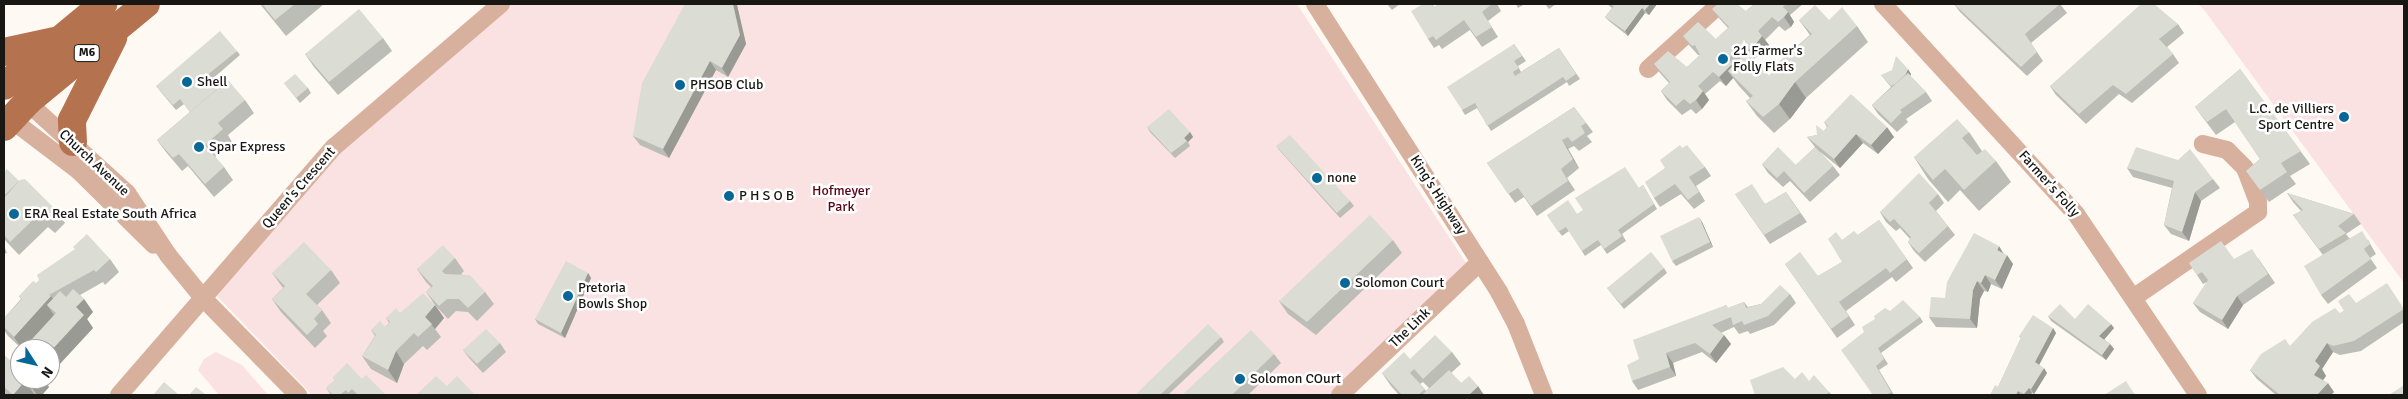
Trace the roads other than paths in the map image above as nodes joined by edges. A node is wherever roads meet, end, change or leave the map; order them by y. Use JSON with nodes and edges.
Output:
{"nodes":[{"id":1,"x":103,"y":4,"type":"edge"},
{"id":2,"x":146,"y":4,"type":"edge"},
{"id":3,"x":501,"y":4,"type":"edge"},
{"id":4,"x":1315,"y":4,"type":"edge"},
{"id":5,"x":1720,"y":4,"type":"edge"},
{"id":6,"x":1883,"y":4,"type":"edge"},
{"id":7,"x":118,"y":28,"type":"junction"},
{"id":8,"x":58,"y":40,"type":"junction"},
{"id":9,"x":4,"y":52,"type":"edge"},
{"id":10,"x":1648,"y":69,"type":"dead end"},
{"id":11,"x":4,"y":86,"type":"edge"},
{"id":12,"x":10,"y":112,"type":"edge"},
{"id":13,"x":73,"y":142,"type":"junction"},
{"id":14,"x":2203,"y":144,"type":"dead end"},
{"id":15,"x":168,"y":255,"type":"junction"},
{"id":16,"x":1480,"y":262,"type":"junction"},
{"id":17,"x":203,"y":298,"type":"junction"},
{"id":18,"x":2134,"y":298,"type":"junction"},
{"id":19,"x":2193,"y":392,"type":"edge"},
{"id":20,"x":119,"y":395,"type":"edge"},
{"id":21,"x":298,"y":395,"type":"edge"},
{"id":22,"x":1340,"y":395,"type":"edge"},
{"id":23,"x":1544,"y":395,"type":"edge"}],
"edges":[{"from":1,"to":8,"type":"main road","number":"M6"},
{"from":2,"to":7,"type":"main road","number":"M6"},
{"from":3,"to":17,"type":"street","name":"Queen's Crescent"},
{"from":4,"to":16,"type":"street","name":"King's Highway"},
{"from":5,"to":10,"type":"street"},
{"from":6,"to":18,"type":"street","name":"Farmer's Folly"},
{"from":7,"to":12,"type":"main road","number":"M6"},
{"from":7,"to":13,"type":"main road"},
{"from":8,"to":9,"type":"main road"},
{"from":8,"to":11,"type":"main road","number":"M6"},
{"from":12,"to":13,"type":"street","name":"Church Avenue"},
{"from":12,"to":15,"type":"street","name":"Church Avenue"},
{"from":13,"to":15,"type":"street","name":"Church Avenue"},
{"from":14,"to":18,"type":"street"},
{"from":15,"to":17,"type":"street","name":"Church Avenue"},
{"from":16,"to":22,"type":"street","name":"The Link"},
{"from":16,"to":23,"type":"street","name":"King's Highway"},
{"from":17,"to":20,"type":"street","name":"Queen's Crescent"},
{"from":17,"to":21,"type":"street","name":"Church Avenue"},
{"from":18,"to":19,"type":"street","name":"Farmer's Folly"}]}
